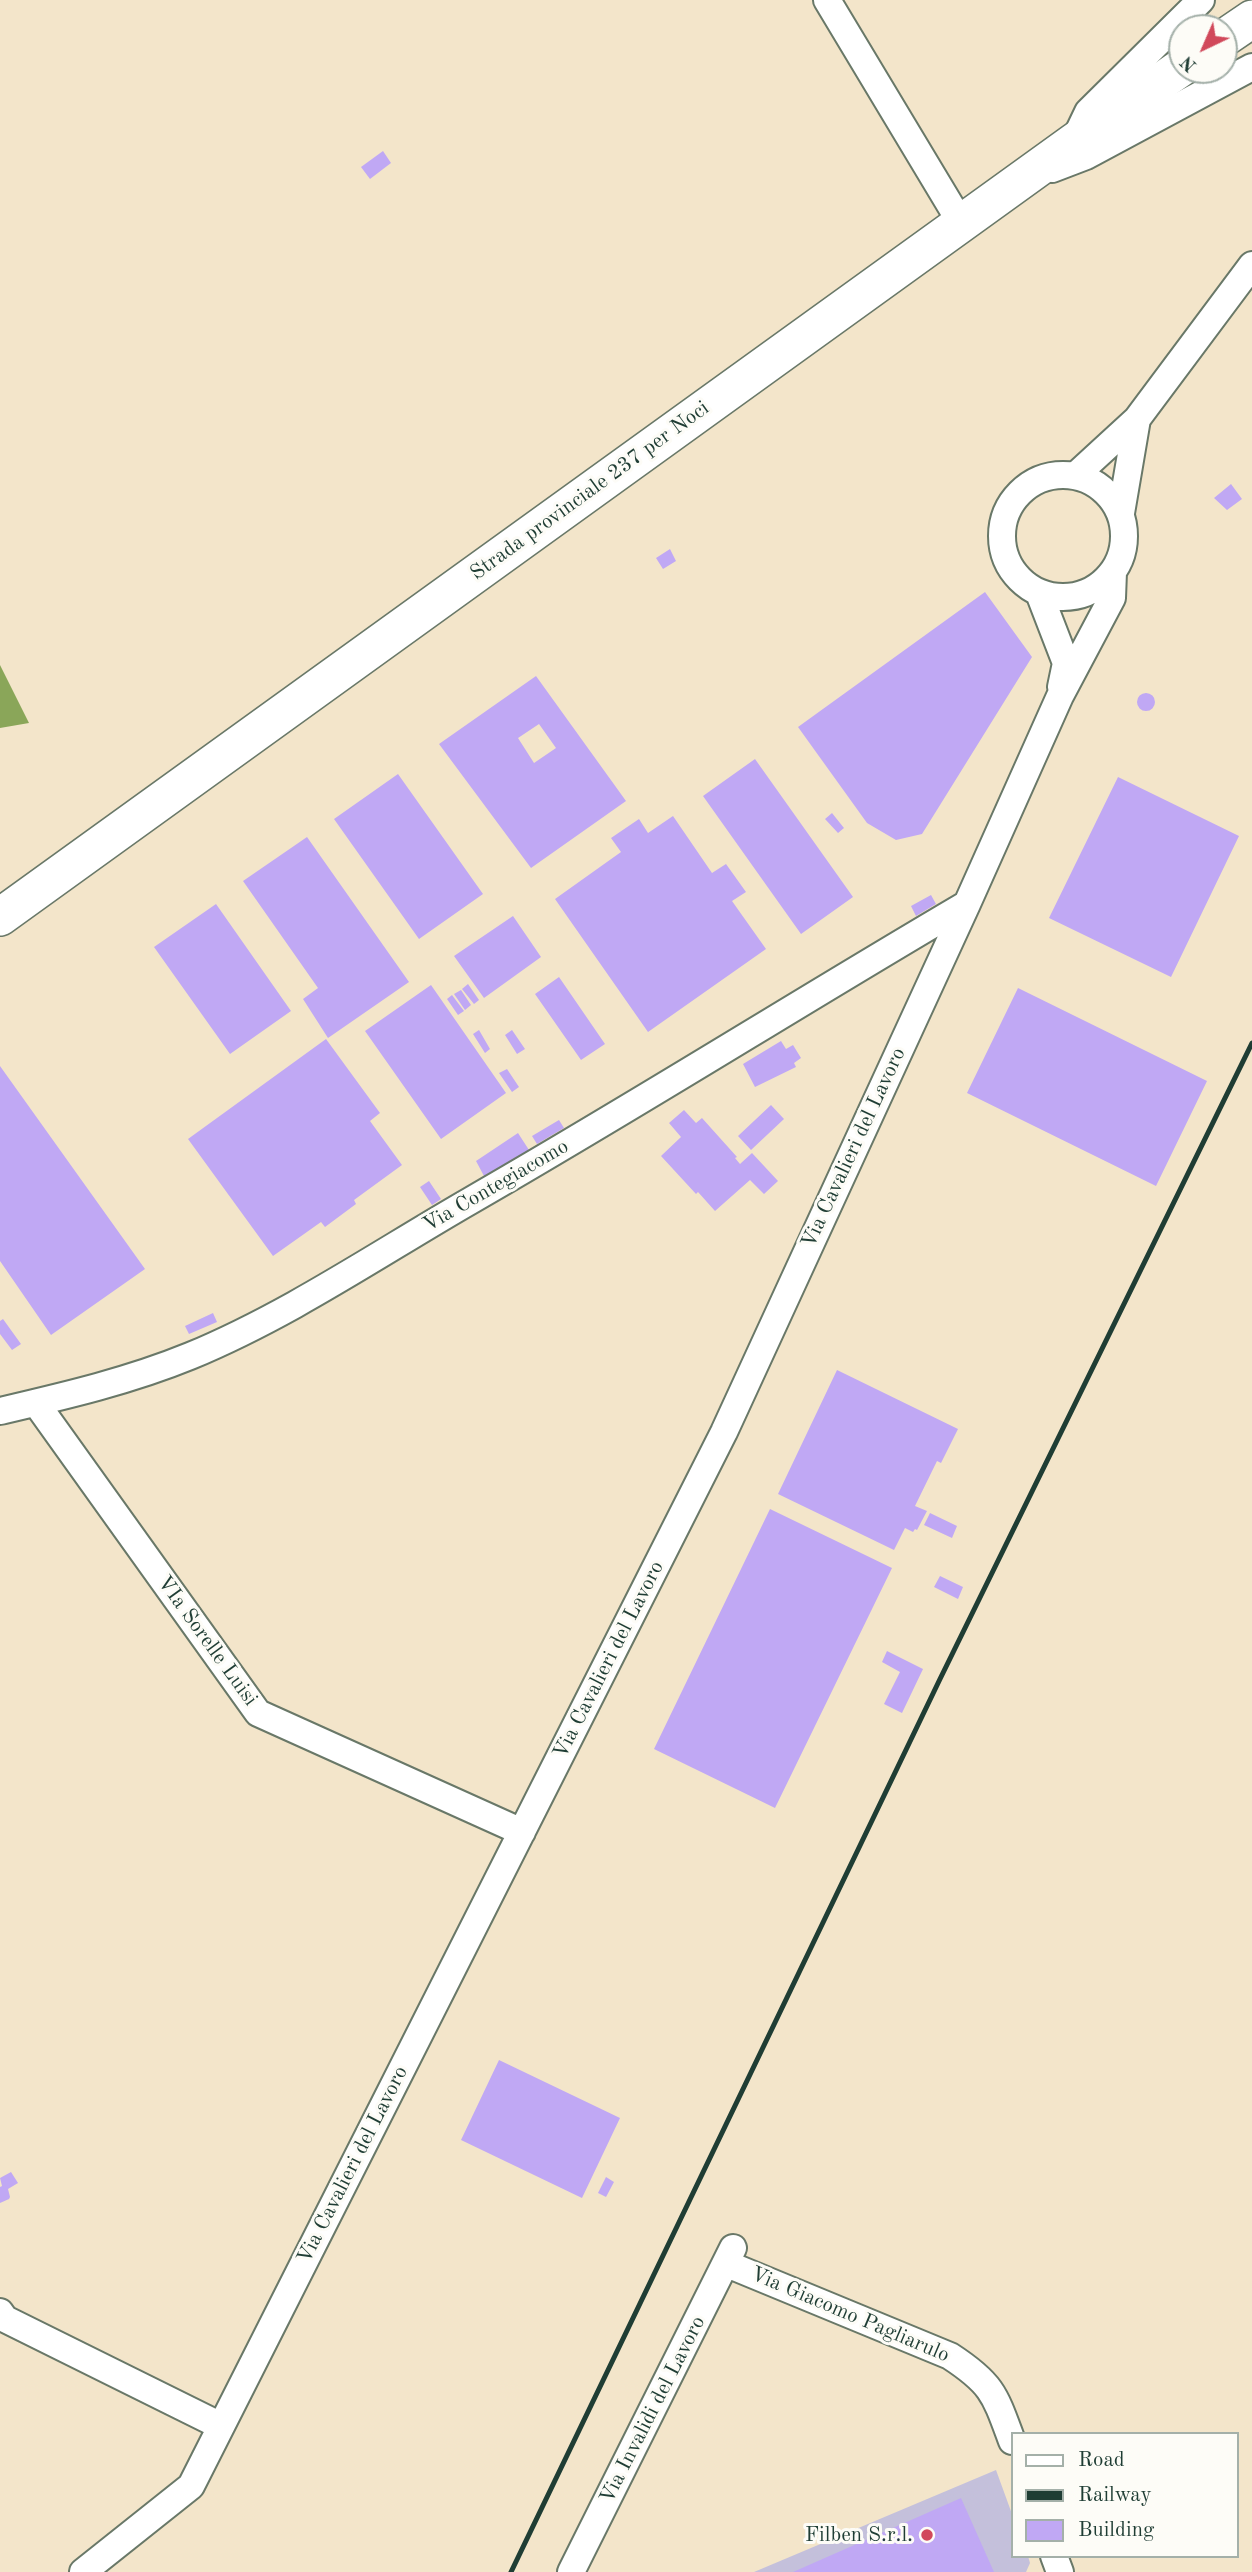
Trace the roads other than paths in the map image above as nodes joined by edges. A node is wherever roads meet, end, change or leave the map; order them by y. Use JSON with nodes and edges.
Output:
{"nodes":[{"id":1,"x":827,"y":0,"type":"edge"},
{"id":2,"x":1200,"y":0,"type":"edge"},
{"id":3,"x":1252,"y":67,"type":"edge"},
{"id":4,"x":1168,"y":77,"type":"edge"},
{"id":5,"x":1074,"y":142,"type":"junction"},
{"id":6,"x":1021,"y":181,"type":"junction"},
{"id":7,"x":961,"y":223,"type":"junction"},
{"id":8,"x":1252,"y":265,"type":"edge"},
{"id":9,"x":1137,"y":419,"type":"junction"},
{"id":10,"x":1076,"y":475,"type":"junction"},
{"id":11,"x":1121,"y":513,"type":"junction"},
{"id":12,"x":1113,"y":572,"type":"junction"},
{"id":13,"x":1039,"y":593,"type":"junction"},
{"id":14,"x":1060,"y":695,"type":"junction"},
{"id":15,"x":967,"y":904,"type":"junction"},
{"id":16,"x":0,"y":917,"type":"edge"},
{"id":17,"x":36,"y":1403,"type":"junction"},
{"id":18,"x":0,"y":1411,"type":"edge"},
{"id":19,"x":522,"y":1832,"type":"junction"},
{"id":20,"x":730,"y":2256,"type":"joint"},
{"id":21,"x":0,"y":2312,"type":"edge"},
{"id":22,"x":222,"y":2426,"type":"junction"},
{"id":23,"x":1010,"y":2436,"type":"edge"},
{"id":24,"x":83,"y":2572,"type":"edge"},
{"id":25,"x":571,"y":2572,"type":"edge"}],
"edges":[{"from":1,"to":7,"type":"street"},
{"from":2,"to":5,"type":"street"},
{"from":3,"to":6,"type":"street"},
{"from":4,"to":5,"type":"main road","name":"Strada provinciale 237 per Noci"},
{"from":5,"to":6,"type":"main road","name":"Strada provinciale 237 per Noci"},
{"from":6,"to":7,"type":"main road","name":"Strada provinciale 237 per Noci"},
{"from":7,"to":16,"type":"main road","name":"Strada provinciale 237 per Noci"},
{"from":8,"to":9,"type":"street"},
{"from":9,"to":10,"type":"street"},
{"from":9,"to":11,"type":"street","name":"Via Cavalieri del Lavoro"},
{"from":10,"to":11,"type":"street"},
{"from":10,"to":13,"type":"street","name":"Via Cavalieri del Lavoro"},
{"from":11,"to":12,"type":"street","name":"Via Cavalieri del Lavoro"},
{"from":12,"to":13,"type":"street"},
{"from":12,"to":14,"type":"street","name":"Via Cavalieri del Lavoro"},
{"from":13,"to":14,"type":"street","name":"Via Cavalieri del Lavoro"},
{"from":14,"to":15,"type":"street","name":"Via Cavalieri del Lavoro"},
{"from":15,"to":17,"type":"street","name":"Via Contegiacomo"},
{"from":15,"to":19,"type":"street","name":"Via Cavalieri del Lavoro"},
{"from":17,"to":18,"type":"street","name":"Via Contegiacomo"},
{"from":17,"to":19,"type":"street","name":"VIa Sorelle Luisi"},
{"from":19,"to":22,"type":"street","name":"Via Cavalieri del Lavoro"},
{"from":20,"to":23,"type":"street","name":"Via Giacomo Pagliarulo"},
{"from":20,"to":25,"type":"street","name":"Via Invalidi del Lavoro"},
{"from":21,"to":22,"type":"street"},
{"from":22,"to":24,"type":"street","name":"Via Cavalieri del Lavoro"}]}
